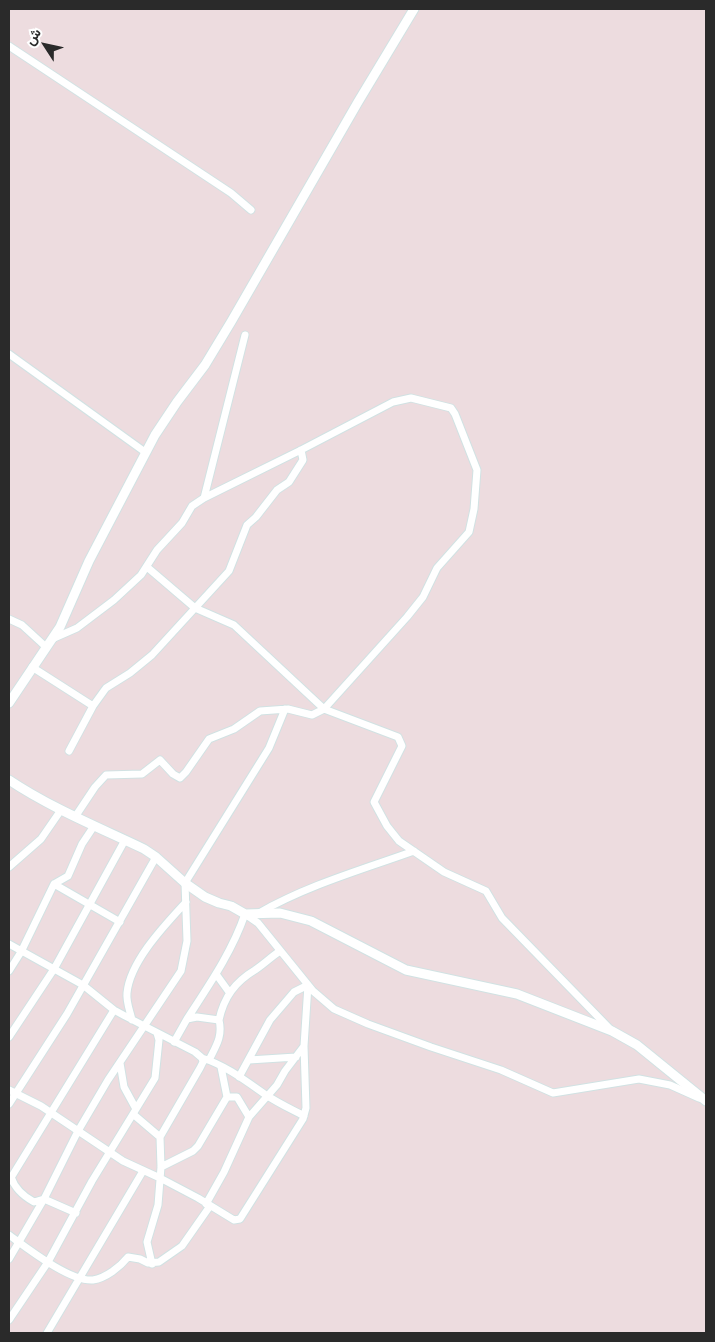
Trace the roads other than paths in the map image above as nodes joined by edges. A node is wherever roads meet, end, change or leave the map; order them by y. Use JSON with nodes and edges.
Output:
{"nodes":[{"id":1,"x":414,"y":9,"type":"edge"},
{"id":2,"x":9,"y":46,"type":"edge"},
{"id":3,"x":251,"y":210,"type":"dead end"},
{"id":4,"x":245,"y":335,"type":"dead end"},
{"id":5,"x":9,"y":354,"type":"edge"},
{"id":6,"x":301,"y":450,"type":"junction"},
{"id":7,"x":145,"y":452,"type":"junction"},
{"id":8,"x":204,"y":498,"type":"junction"},
{"id":9,"x":147,"y":567,"type":"junction"},
{"id":10,"x":194,"y":608,"type":"junction"},
{"id":11,"x":9,"y":619,"type":"edge"},
{"id":12,"x":51,"y":639,"type":"junction"},
{"id":13,"x":46,"y":647,"type":"junction"},
{"id":14,"x":32,"y":667,"type":"junction"},
{"id":15,"x":9,"y":703,"type":"edge"},
{"id":16,"x":93,"y":706,"type":"junction"},
{"id":17,"x":285,"y":709,"type":"junction"},
{"id":18,"x":324,"y":709,"type":"junction"},
{"id":19,"x":69,"y":751,"type":"dead end"},
{"id":20,"x":9,"y":780,"type":"edge"},
{"id":21,"x":61,"y":810,"type":"junction"},
{"id":22,"x":75,"y":817,"type":"junction"},
{"id":23,"x":94,"y":826,"type":"junction"},
{"id":24,"x":125,"y":840,"type":"junction"},
{"id":25,"x":414,"y":851,"type":"junction"},
{"id":26,"x":156,"y":857,"type":"junction"},
{"id":27,"x":9,"y":867,"type":"edge"},
{"id":28,"x":186,"y":883,"type":"junction"},
{"id":29,"x":54,"y":884,"type":"junction"},
{"id":30,"x":186,"y":902,"type":"junction"},
{"id":31,"x":90,"y":905,"type":"junction"},
{"id":32,"x":245,"y":914,"type":"junction"},
{"id":33,"x":255,"y":915,"type":"junction"},
{"id":34,"x":120,"y":922,"type":"junction"},
{"id":35,"x":9,"y":944,"type":"edge"},
{"id":36,"x":280,"y":951,"type":"junction"},
{"id":37,"x":21,"y":952,"type":"junction"},
{"id":38,"x":54,"y":969,"type":"junction"},
{"id":39,"x":9,"y":971,"type":"edge"},
{"id":40,"x":216,"y":974,"type":"junction"},
{"id":41,"x":83,"y":985,"type":"junction"},
{"id":42,"x":308,"y":985,"type":"junction"},
{"id":43,"x":229,"y":992,"type":"junction"},
{"id":44,"x":114,"y":1010,"type":"junction"},
{"id":45,"x":187,"y":1019,"type":"junction"},
{"id":46,"x":132,"y":1020,"type":"junction"},
{"id":47,"x":219,"y":1020,"type":"junction"},
{"id":48,"x":145,"y":1026,"type":"junction"},
{"id":49,"x":612,"y":1031,"type":"junction"},
{"id":50,"x":157,"y":1033,"type":"junction"},
{"id":51,"x":9,"y":1037,"type":"edge"},
{"id":52,"x":174,"y":1042,"type":"junction"},
{"id":53,"x":304,"y":1046,"type":"junction"},
{"id":54,"x":296,"y":1057,"type":"junction"},
{"id":55,"x":205,"y":1059,"type":"junction"},
{"id":56,"x":249,"y":1060,"type":"junction"},
{"id":57,"x":120,"y":1063,"type":"junction"},
{"id":58,"x":222,"y":1067,"type":"junction"},
{"id":59,"x":239,"y":1077,"type":"junction"},
{"id":60,"x":12,"y":1092,"type":"edge"},
{"id":61,"x":267,"y":1095,"type":"junction"},
{"id":62,"x":227,"y":1097,"type":"junction"},
{"id":63,"x":706,"y":1101,"type":"edge"},
{"id":64,"x":9,"y":1104,"type":"edge"},
{"id":65,"x":50,"y":1112,"type":"junction"},
{"id":66,"x":135,"y":1112,"type":"junction"},
{"id":67,"x":304,"y":1116,"type":"junction"},
{"id":68,"x":249,"y":1117,"type":"junction"},
{"id":69,"x":78,"y":1131,"type":"junction"},
{"id":70,"x":160,"y":1137,"type":"junction"},
{"id":71,"x":110,"y":1153,"type":"junction"},
{"id":72,"x":161,"y":1167,"type":"junction"},
{"id":73,"x":143,"y":1171,"type":"junction"},
{"id":74,"x":160,"y":1178,"type":"junction"},
{"id":75,"x":10,"y":1179,"type":"edge"},
{"id":76,"x":44,"y":1199,"type":"junction"},
{"id":77,"x":208,"y":1205,"type":"junction"},
{"id":78,"x":76,"y":1213,"type":"junction"},
{"id":79,"x":9,"y":1235,"type":"edge"},
{"id":80,"x":19,"y":1242,"type":"junction"},
{"id":81,"x":9,"y":1259,"type":"edge"},
{"id":82,"x":48,"y":1262,"type":"junction"},
{"id":83,"x":152,"y":1264,"type":"junction"},
{"id":84,"x":81,"y":1279,"type":"junction"},
{"id":85,"x":9,"y":1320,"type":"edge"},
{"id":86,"x":47,"y":1333,"type":"edge"}],
"edges":[{"from":1,"to":7,"type":"main road"},
{"from":2,"to":3,"type":"street"},
{"from":4,"to":8,"type":"street"},
{"from":5,"to":7,"type":"street"},
{"from":6,"to":8,"type":"street"},
{"from":6,"to":10,"type":"street"},
{"from":6,"to":18,"type":"street"},
{"from":7,"to":12,"type":"main road"},
{"from":8,"to":9,"type":"street"},
{"from":9,"to":10,"type":"street"},
{"from":9,"to":12,"type":"street"},
{"from":10,"to":16,"type":"street"},
{"from":10,"to":18,"type":"street"},
{"from":11,"to":13,"type":"street"},
{"from":12,"to":13,"type":"main road"},
{"from":13,"to":14,"type":"main road"},
{"from":14,"to":15,"type":"main road"},
{"from":14,"to":16,"type":"street"},
{"from":16,"to":19,"type":"street"},
{"from":17,"to":18,"type":"street"},
{"from":17,"to":22,"type":"street"},
{"from":17,"to":28,"type":"street"},
{"from":18,"to":25,"type":"street"},
{"from":20,"to":21,"type":"main road"},
{"from":21,"to":22,"type":"main road"},
{"from":21,"to":27,"type":"street"},
{"from":22,"to":23,"type":"main road"},
{"from":23,"to":24,"type":"main road"},
{"from":23,"to":29,"type":"street"},
{"from":24,"to":26,"type":"main road"},
{"from":24,"to":31,"type":"street"},
{"from":25,"to":33,"type":"street"},
{"from":25,"to":49,"type":"street"},
{"from":26,"to":28,"type":"main road"},
{"from":26,"to":34,"type":"street"},
{"from":28,"to":30,"type":"street"},
{"from":28,"to":32,"type":"main road"},
{"from":29,"to":31,"type":"street"},
{"from":29,"to":37,"type":"street"},
{"from":30,"to":46,"type":"street"},
{"from":30,"to":48,"type":"street"},
{"from":31,"to":34,"type":"street"},
{"from":31,"to":38,"type":"street"},
{"from":32,"to":33,"type":"main road"},
{"from":32,"to":36,"type":"street"},
{"from":32,"to":40,"type":"street"},
{"from":33,"to":49,"type":"main road"},
{"from":34,"to":41,"type":"street"},
{"from":35,"to":37,"type":"street"},
{"from":36,"to":42,"type":"street"},
{"from":36,"to":43,"type":"street"},
{"from":37,"to":38,"type":"street"},
{"from":37,"to":39,"type":"street"},
{"from":38,"to":41,"type":"street"},
{"from":38,"to":51,"type":"street"},
{"from":40,"to":43,"type":"street"},
{"from":40,"to":45,"type":"street"},
{"from":41,"to":44,"type":"street"},
{"from":41,"to":60,"type":"street"},
{"from":42,"to":53,"type":"street"},
{"from":42,"to":56,"type":"street"},
{"from":42,"to":63,"type":"street"},
{"from":43,"to":47,"type":"street"},
{"from":44,"to":46,"type":"street"},
{"from":44,"to":65,"type":"street"},
{"from":45,"to":47,"type":"street"},
{"from":45,"to":52,"type":"street"},
{"from":46,"to":48,"type":"street"},
{"from":47,"to":55,"type":"street"},
{"from":48,"to":50,"type":"street"},
{"from":48,"to":57,"type":"street"},
{"from":49,"to":63,"type":"main road"},
{"from":50,"to":52,"type":"street"},
{"from":50,"to":66,"type":"street"},
{"from":52,"to":55,"type":"street"},
{"from":53,"to":54,"type":"street"},
{"from":53,"to":67,"type":"street"},
{"from":54,"to":56,"type":"street"},
{"from":54,"to":61,"type":"street"},
{"from":55,"to":58,"type":"street"},
{"from":55,"to":70,"type":"street"},
{"from":56,"to":59,"type":"street"},
{"from":57,"to":66,"type":"street"},
{"from":57,"to":69,"type":"street"},
{"from":58,"to":59,"type":"street"},
{"from":58,"to":62,"type":"street"},
{"from":59,"to":61,"type":"street"},
{"from":60,"to":64,"type":"street"},
{"from":60,"to":65,"type":"street"},
{"from":61,"to":67,"type":"street"},
{"from":61,"to":68,"type":"street"},
{"from":62,"to":68,"type":"street"},
{"from":62,"to":72,"type":"street"},
{"from":65,"to":69,"type":"street"},
{"from":65,"to":75,"type":"street"},
{"from":66,"to":70,"type":"street"},
{"from":66,"to":71,"type":"street"},
{"from":67,"to":77,"type":"street"},
{"from":68,"to":77,"type":"street"},
{"from":69,"to":71,"type":"street"},
{"from":69,"to":76,"type":"street"},
{"from":70,"to":72,"type":"street"},
{"from":71,"to":73,"type":"street"},
{"from":71,"to":78,"type":"street"},
{"from":72,"to":74,"type":"street"},
{"from":73,"to":74,"type":"street"},
{"from":73,"to":84,"type":"street"},
{"from":74,"to":77,"type":"street"},
{"from":74,"to":83,"type":"street"},
{"from":75,"to":76,"type":"street"},
{"from":76,"to":78,"type":"street"},
{"from":76,"to":80,"type":"street"},
{"from":77,"to":83,"type":"street"},
{"from":78,"to":82,"type":"street"},
{"from":79,"to":80,"type":"street"},
{"from":80,"to":81,"type":"street"},
{"from":80,"to":82,"type":"street"},
{"from":82,"to":84,"type":"street"},
{"from":82,"to":85,"type":"street"},
{"from":83,"to":84,"type":"street"},
{"from":84,"to":86,"type":"street"}]}
